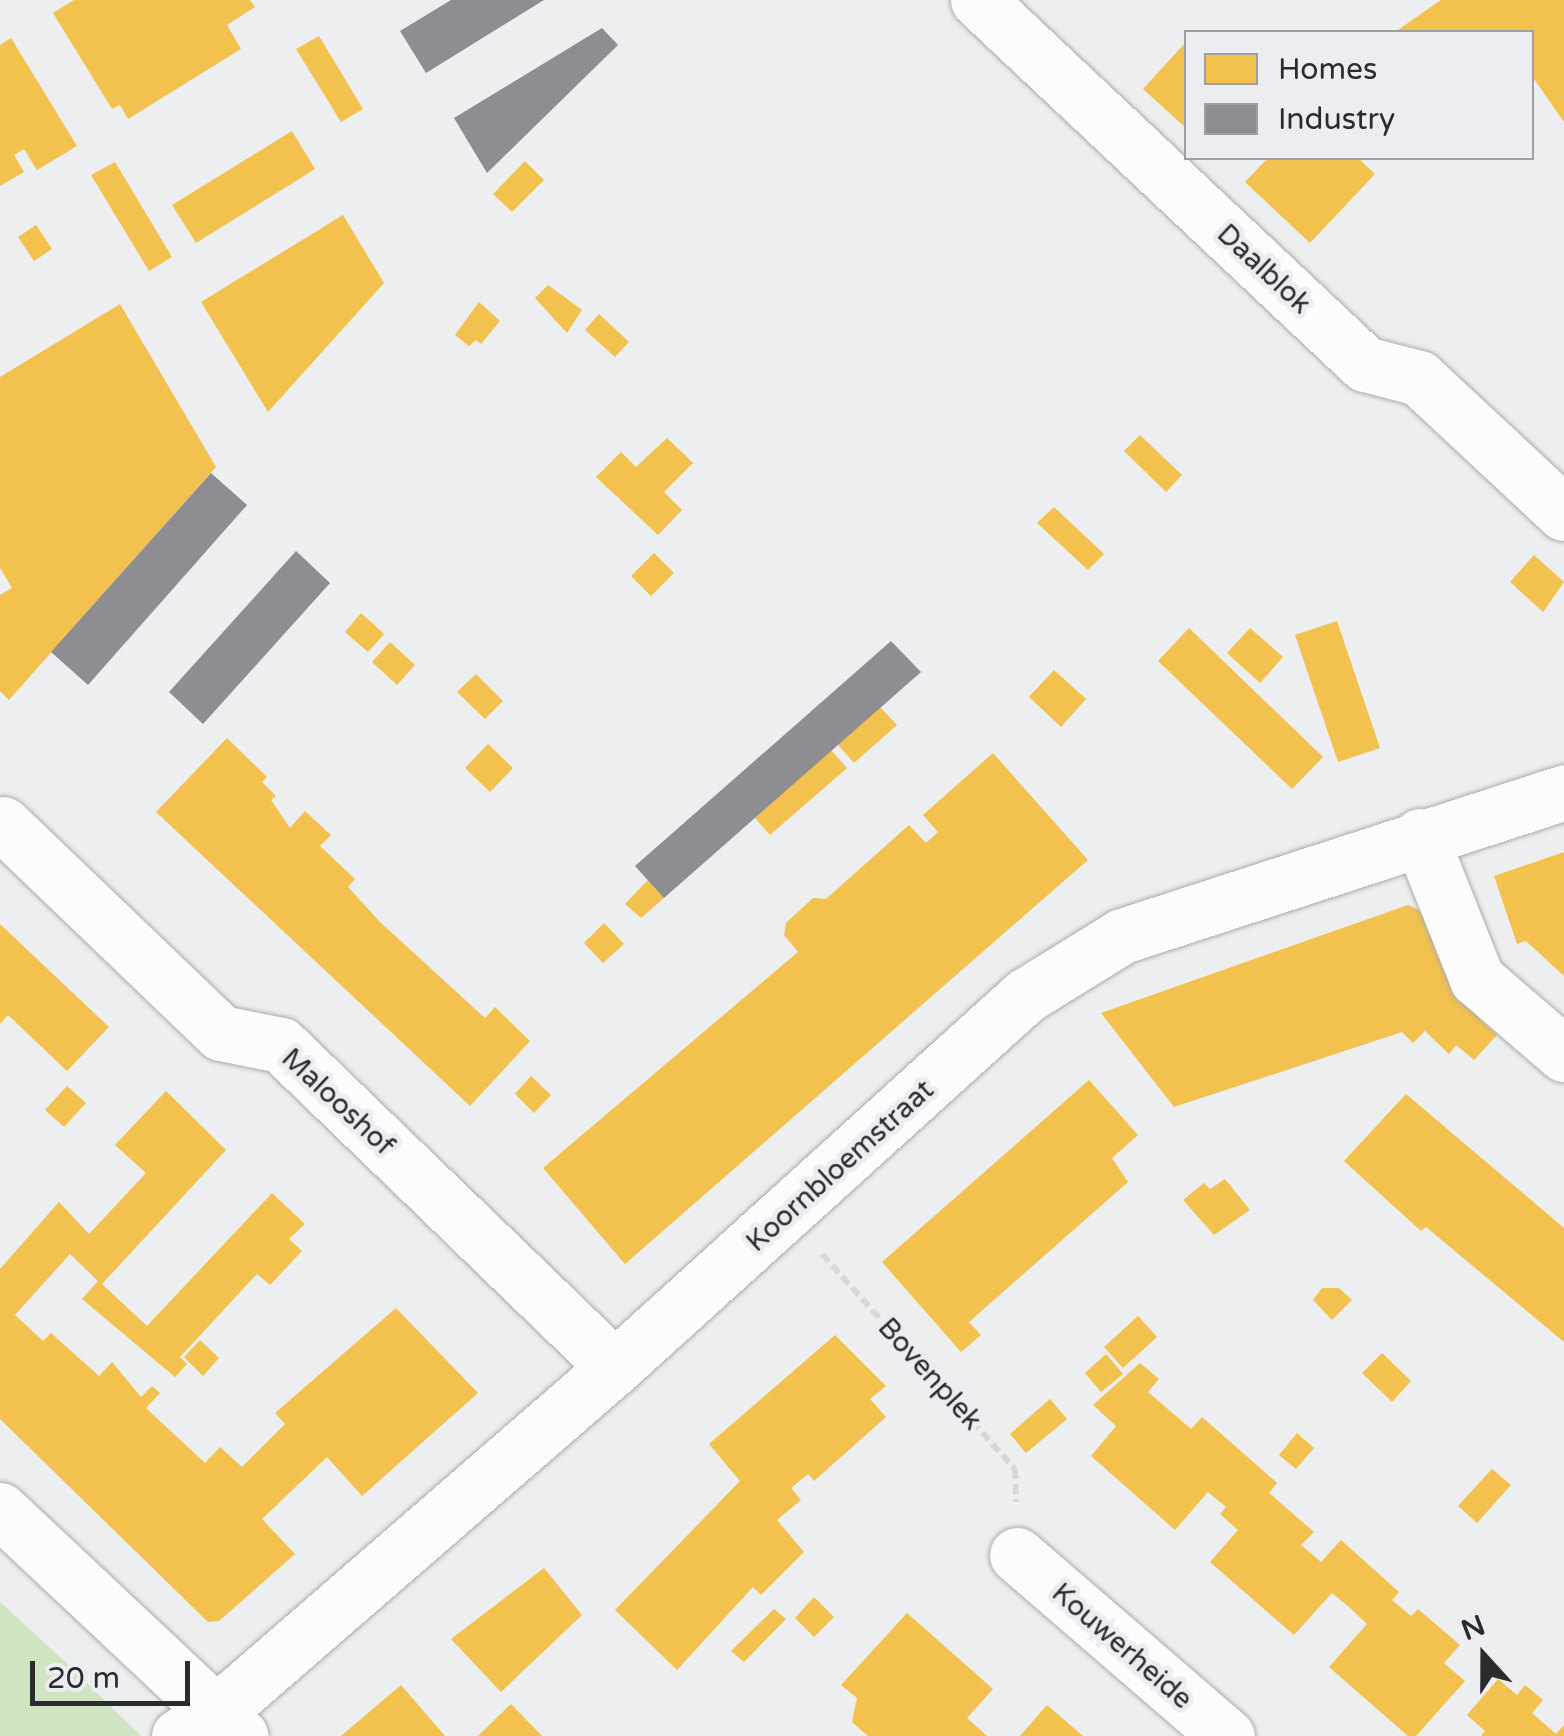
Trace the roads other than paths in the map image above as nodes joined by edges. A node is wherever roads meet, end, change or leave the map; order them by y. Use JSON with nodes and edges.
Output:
{"nodes":[{"id":1,"x":978,"y":0,"type":"edge"},
{"id":2,"x":1564,"y":513,"type":"edge"},
{"id":3,"x":1564,"y":792,"type":"edge"},
{"id":4,"x":3,"y":824,"type":"dead end"},
{"id":5,"x":1420,"y":836,"type":"junction"},
{"id":6,"x":1564,"y":1054,"type":"edge"},
{"id":7,"x":615,"y":1367,"type":"junction"},
{"id":8,"x":0,"y":1510,"type":"edge"},
{"id":9,"x":1017,"y":1555,"type":"road end"},
{"id":10,"x":212,"y":1728,"type":"edge"},
{"id":11,"x":1227,"y":1736,"type":"edge"}],
"edges":[{"from":1,"to":2,"type":"street","name":"Daalblok"},
{"from":3,"to":5,"type":"street","name":"Koornbloemstraat"},
{"from":4,"to":7,"type":"street","name":"Malooshof"},
{"from":5,"to":6,"type":"street"},
{"from":5,"to":7,"type":"street","name":"Koornbloemstraat"},
{"from":7,"to":10,"type":"street","name":"Koornbloemstraat"},
{"from":8,"to":10,"type":"street"},
{"from":9,"to":11,"type":"street","name":"Kouwerheide"}]}
